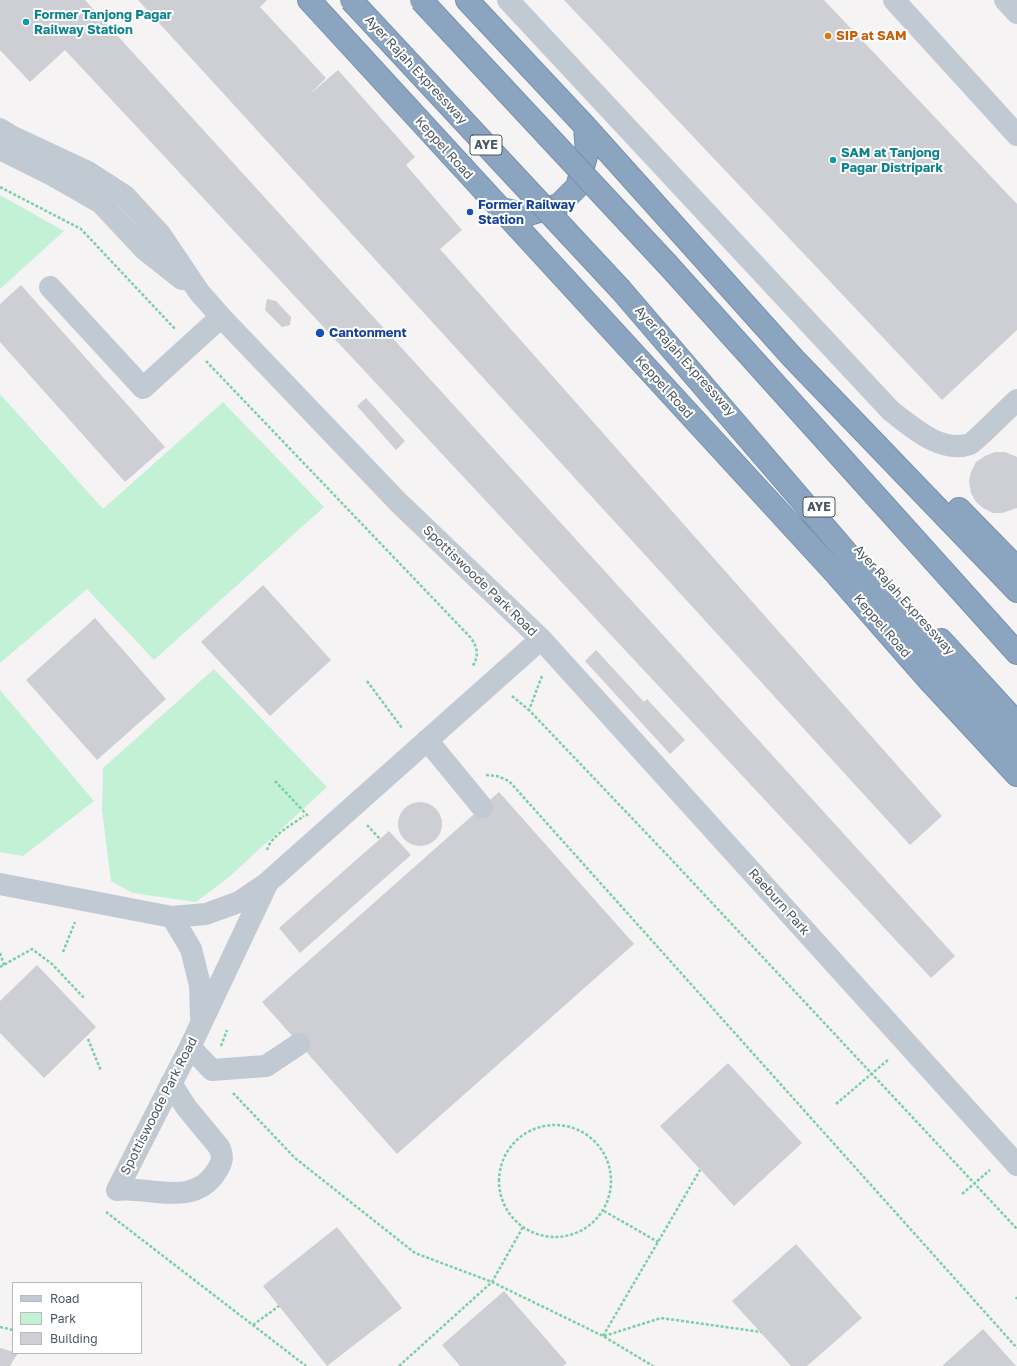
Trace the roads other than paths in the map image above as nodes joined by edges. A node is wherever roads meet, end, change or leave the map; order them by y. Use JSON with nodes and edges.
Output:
{"nodes":[{"id":1,"x":309,"y":0,"type":"edge"},
{"id":2,"x":351,"y":0,"type":"edge"},
{"id":3,"x":421,"y":0,"type":"edge"},
{"id":4,"x":467,"y":0,"type":"edge"},
{"id":5,"x":508,"y":0,"type":"edge"},
{"id":6,"x":894,"y":0,"type":"edge"},
{"id":7,"x":1005,"y":0,"type":"edge"},
{"id":8,"x":1017,"y":13,"type":"edge"},
{"id":9,"x":585,"y":126,"type":"junction"},
{"id":10,"x":0,"y":129,"type":"edge"},
{"id":11,"x":1017,"y":135,"type":"edge"},
{"id":12,"x":0,"y":150,"type":"edge"},
{"id":13,"x":499,"y":208,"type":"junction"},
{"id":14,"x":50,"y":287,"type":"dead end"},
{"id":15,"x":621,"y":290,"type":"junction"},
{"id":16,"x":199,"y":292,"type":"junction"},
{"id":17,"x":221,"y":316,"type":"junction"},
{"id":18,"x":793,"y":358,"type":"junction"},
{"id":19,"x":1017,"y":400,"type":"edge"},
{"id":20,"x":1017,"y":568,"type":"edge"},
{"id":21,"x":1017,"y":591,"type":"edge"},
{"id":22,"x":546,"y":644,"type":"junction"},
{"id":23,"x":1017,"y":653,"type":"edge"},
{"id":24,"x":1017,"y":723,"type":"edge"},
{"id":25,"x":427,"y":740,"type":"junction"},
{"id":26,"x":1017,"y":751,"type":"edge"},
{"id":27,"x":1017,"y":775,"type":"edge"},
{"id":28,"x":482,"y":807,"type":"dead end"},
{"id":29,"x":270,"y":880,"type":"junction"},
{"id":30,"x":0,"y":884,"type":"edge"},
{"id":31,"x":172,"y":917,"type":"junction"},
{"id":32,"x":201,"y":1022,"type":"junction"},
{"id":33,"x":299,"y":1044,"type":"dead end"},
{"id":34,"x":190,"y":1047,"type":"junction"},
{"id":35,"x":171,"y":1083,"type":"junction"},
{"id":36,"x":1013,"y":1160,"type":"edge"}],
"edges":[{"from":1,"to":13,"type":"highway","name":"Keppel Road"},
{"from":2,"to":15,"type":"highway","name":"Ayer Rajah Expressway","number":"AYE","bridge":true},
{"from":3,"to":23,"type":"highway","bridge":true},
{"from":4,"to":9,"type":"highway"},
{"from":5,"to":19,"type":"street"},
{"from":6,"to":11,"type":"street"},
{"from":7,"to":8,"type":"street"},
{"from":9,"to":13,"type":"highway"},
{"from":9,"to":18,"type":"highway"},
{"from":10,"to":16,"type":"street","name":"Spottiswoode Park Road"},
{"from":12,"to":16,"type":"street","name":"Spottiswoode Park Road"},
{"from":13,"to":27,"type":"highway","name":"Keppel Road"},
{"from":14,"to":17,"type":"street"},
{"from":15,"to":24,"type":"highway","name":"Ayer Rajah Expressway","number":"AYE"},
{"from":15,"to":26,"type":"highway"},
{"from":16,"to":17,"type":"street","name":"Spottiswoode Park Road"},
{"from":17,"to":22,"type":"street","name":"Spottiswoode Park Road"},
{"from":18,"to":20,"type":"highway"},
{"from":18,"to":21,"type":"highway"},
{"from":22,"to":25,"type":"street","name":"Spottiswoode Park Road"},
{"from":22,"to":36,"type":"street","name":"Raeburn Park"},
{"from":25,"to":28,"type":"street"},
{"from":25,"to":29,"type":"street","name":"Spottiswoode Park Road"},
{"from":29,"to":31,"type":"street","name":"Spottiswoode Park Road"},
{"from":29,"to":32,"type":"street","name":"Spottiswoode Park Road"},
{"from":30,"to":31,"type":"street","name":"Spottiswoode Park Road"},
{"from":31,"to":32,"type":"street","name":"Spottiswoode Park Road"},
{"from":32,"to":34,"type":"street","name":"Spottiswoode Park Road"},
{"from":33,"to":34,"type":"street"},
{"from":34,"to":35,"type":"street","name":"Spottiswoode Park Road"},
{"from":35,"to":35,"type":"street","name":"Spottiswoode Park Road"}]}
